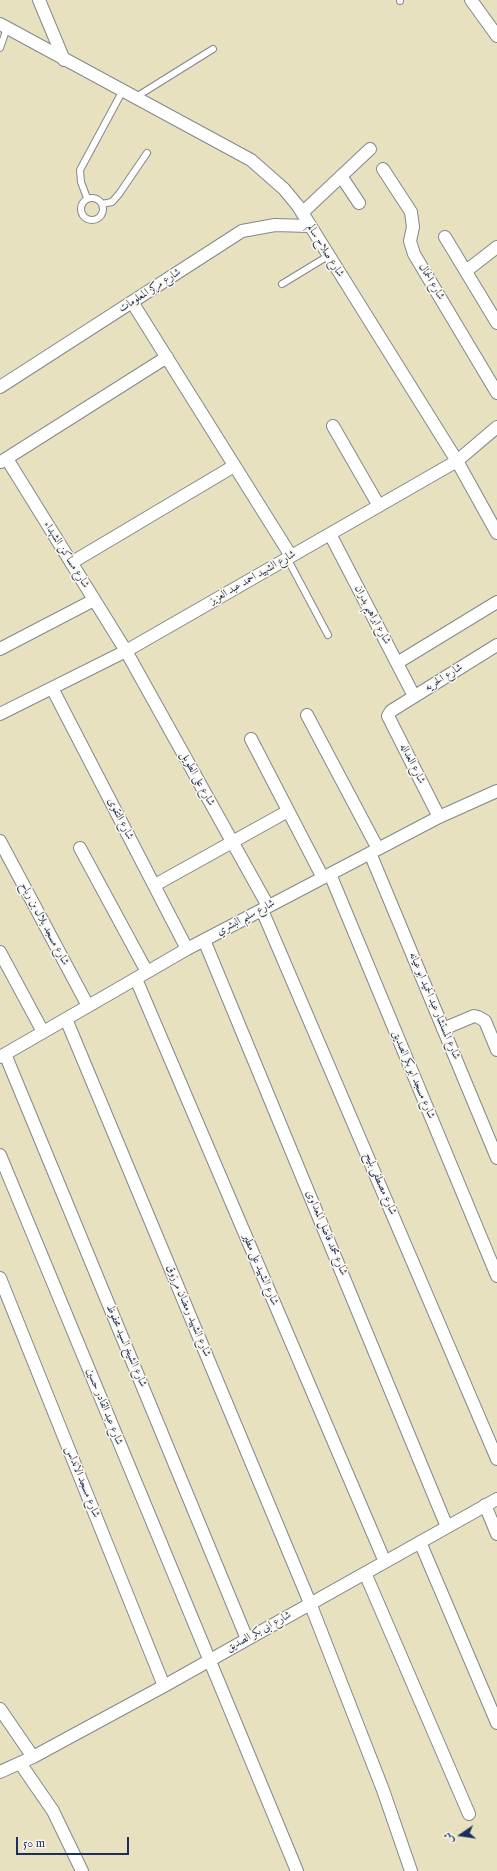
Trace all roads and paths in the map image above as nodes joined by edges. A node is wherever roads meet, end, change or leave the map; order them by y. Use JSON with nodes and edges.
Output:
{"nodes":[{"id":1,"x":39,"y":0,"type":"edge"},
{"id":2,"x":471,"y":0,"type":"edge"},
{"id":3,"x":4,"y":26,"type":"edge"},
{"id":4,"x":497,"y":36,"type":"edge"},
{"id":5,"x":0,"y":48,"type":"edge"},
{"id":6,"x":213,"y":49,"type":"dead end"},
{"id":7,"x":64,"y":60,"type":"junction"},
{"id":8,"x":122,"y":92,"type":"junction"},
{"id":9,"x":135,"y":98,"type":"junction"},
{"id":10,"x":370,"y":149,"type":"dead end"},
{"id":11,"x":147,"y":153,"type":"dead end"},
{"id":12,"x":383,"y":169,"type":"dead end"},
{"id":13,"x":341,"y":176,"type":"junction"},
{"id":14,"x":87,"y":198,"type":"junction"},
{"id":15,"x":360,"y":202,"type":"dead end"},
{"id":16,"x":102,"y":204,"type":"junction"},
{"id":17,"x":302,"y":213,"type":"junction"},
{"id":18,"x":310,"y":226,"type":"junction"},
{"id":19,"x":446,"y":237,"type":"dead end"},
{"id":20,"x":497,"y":248,"type":"edge"},
{"id":21,"x":328,"y":256,"type":"junction"},
{"id":22,"x":466,"y":271,"type":"junction"},
{"id":23,"x":282,"y":284,"type":"dead end"},
{"id":24,"x":132,"y":302,"type":"junction"},
{"id":25,"x":497,"y":323,"type":"edge"},
{"id":26,"x":167,"y":357,"type":"junction"},
{"id":27,"x":0,"y":387,"type":"edge"},
{"id":28,"x":497,"y":393,"type":"edge"},
{"id":29,"x":333,"y":426,"type":"dead end"},
{"id":30,"x":497,"y":427,"type":"edge"},
{"id":31,"x":3,"y":461,"type":"edge"},
{"id":32,"x":457,"y":461,"type":"junction"},
{"id":33,"x":234,"y":466,"type":"junction"},
{"id":34,"x":379,"y":506,"type":"junction"},
{"id":35,"x":497,"y":533,"type":"edge"},
{"id":36,"x":330,"y":534,"type":"junction"},
{"id":37,"x":289,"y":557,"type":"junction"},
{"id":38,"x":71,"y":563,"type":"junction"},
{"id":39,"x":94,"y":600,"type":"junction"},
{"id":40,"x":497,"y":602,"type":"edge"},
{"id":41,"x":328,"y":635,"type":"dead end"},
{"id":42,"x":497,"y":645,"type":"edge"},
{"id":43,"x":0,"y":649,"type":"edge"},
{"id":44,"x":126,"y":651,"type":"junction"},
{"id":45,"x":397,"y":663,"type":"junction"},
{"id":46,"x":52,"y":688,"type":"junction"},
{"id":47,"x":414,"y":696,"type":"junction"},
{"id":48,"x":390,"y":711,"type":"joint"},
{"id":49,"x":0,"y":714,"type":"edge"},
{"id":50,"x":307,"y":715,"type":"dead end"},
{"id":51,"x":251,"y":739,"type":"dead end"},
{"id":52,"x":497,"y":792,"type":"edge"},
{"id":53,"x":288,"y":810,"type":"junction"},
{"id":54,"x":439,"y":817,"type":"junction"},
{"id":55,"x":0,"y":841,"type":"edge"},
{"id":56,"x":233,"y":842,"type":"junction"},
{"id":57,"x":80,"y":848,"type":"dead end"},
{"id":58,"x":374,"y":851,"type":"junction"},
{"id":59,"x":326,"y":876,"type":"junction"},
{"id":60,"x":154,"y":885,"type":"junction"},
{"id":61,"x":265,"y":908,"type":"junction"},
{"id":62,"x":204,"y":940,"type":"junction"},
{"id":63,"x":187,"y":949,"type":"junction"},
{"id":64,"x":0,"y":952,"type":"edge"},
{"id":65,"x":147,"y":972,"type":"junction"},
{"id":66,"x":136,"y":979,"type":"junction"},
{"id":67,"x":88,"y":1006,"type":"junction"},
{"id":68,"x":66,"y":1019,"type":"junction"},
{"id":69,"x":443,"y":1029,"type":"junction"},
{"id":70,"x":43,"y":1032,"type":"junction"},
{"id":71,"x":497,"y":1050,"type":"edge"},
{"id":72,"x":2,"y":1056,"type":"edge"},
{"id":73,"x":0,"y":1155,"type":"edge"},
{"id":74,"x":497,"y":1158,"type":"edge"},
{"id":75,"x":497,"y":1276,"type":"edge"},
{"id":76,"x":0,"y":1278,"type":"edge"},
{"id":77,"x":497,"y":1459,"type":"edge"},
{"id":78,"x":497,"y":1499,"type":"edge"},
{"id":79,"x":486,"y":1505,"type":"junction"},
{"id":80,"x":448,"y":1527,"type":"junction"},
{"id":81,"x":497,"y":1534,"type":"edge"},
{"id":82,"x":420,"y":1542,"type":"junction"},
{"id":83,"x":385,"y":1562,"type":"junction"},
{"id":84,"x":365,"y":1573,"type":"junction"},
{"id":85,"x":310,"y":1603,"type":"junction"},
{"id":86,"x":247,"y":1639,"type":"junction"},
{"id":87,"x":209,"y":1660,"type":"junction"},
{"id":88,"x":164,"y":1686,"type":"junction"},
{"id":89,"x":0,"y":1709,"type":"edge"},
{"id":90,"x":497,"y":1723,"type":"edge"},
{"id":91,"x":33,"y":1757,"type":"junction"},
{"id":92,"x":20,"y":1763,"type":"junction"},
{"id":93,"x":0,"y":1771,"type":"edge"},
{"id":94,"x":469,"y":1814,"type":"dead end"},
{"id":95,"x":82,"y":1871,"type":"edge"},
{"id":96,"x":297,"y":1871,"type":"edge"},
{"id":97,"x":411,"y":1871,"type":"edge"}],
"edges":[{"from":1,"to":7,"type":"street"},
{"from":2,"to":4,"type":"street"},
{"from":3,"to":5,"type":"lane"},
{"from":3,"to":7,"type":"street","name":"شارع صلاح سالم"},
{"from":6,"to":9,"type":"lane"},
{"from":7,"to":8,"type":"street","name":"شارع صلاح سالم"},
{"from":8,"to":9,"type":"street","name":"شارع صلاح سالم"},
{"from":8,"to":14,"type":"lane"},
{"from":9,"to":17,"type":"street","name":"شارع صلاح سالم"},
{"from":10,"to":13,"type":"street"},
{"from":11,"to":16,"type":"lane"},
{"from":12,"to":28,"type":"street","name":"شارع الحمال"},
{"from":13,"to":15,"type":"street"},
{"from":13,"to":17,"type":"street"},
{"from":14,"to":16,"type":"lane"},
{"from":14,"to":16,"type":"lane"},
{"from":17,"to":18,"type":"street","name":"شارع صلاح سالم"},
{"from":18,"to":21,"type":"street","name":"شارع صلاح سالم"},
{"from":18,"to":24,"type":"street","name":"شارع مركز المعلومات"},
{"from":19,"to":22,"type":"street"},
{"from":20,"to":22,"type":"street"},
{"from":21,"to":23,"type":"lane"},
{"from":21,"to":32,"type":"street","name":"شارع صلاح سالم"},
{"from":22,"to":25,"type":"street"},
{"from":24,"to":26,"type":"street"},
{"from":24,"to":27,"type":"street","name":"شارع مركز المعلومات"},
{"from":26,"to":31,"type":"street"},
{"from":26,"to":33,"type":"street"},
{"from":29,"to":34,"type":"street"},
{"from":30,"to":32,"type":"street","name":"شارع الشهيد احمد عبد العزيز"},
{"from":31,"to":38,"type":"street","name":"شارع مساكن الشهداء"},
{"from":32,"to":34,"type":"street","name":"شارع الشهيد احمد عبد العزيز"},
{"from":32,"to":35,"type":"street","name":"شارع صلاح سالم"},
{"from":33,"to":37,"type":"street"},
{"from":33,"to":38,"type":"street"},
{"from":34,"to":36,"type":"street","name":"شارع الشهيد احمد عبد العزيز"},
{"from":36,"to":37,"type":"street","name":"شارع الشهيد احمد عبد العزيز"},
{"from":36,"to":45,"type":"street","name":"شارع ابراهيم بدران"},
{"from":37,"to":41,"type":"lane"},
{"from":37,"to":44,"type":"street","name":"شارع الشهيد احمد عبد العزيز"},
{"from":38,"to":39,"type":"street","name":"شارع مساكن الشهداء"},
{"from":39,"to":43,"type":"street"},
{"from":39,"to":44,"type":"street","name":"شارع مساكن الشهداء"},
{"from":40,"to":45,"type":"street"},
{"from":42,"to":47,"type":"street","name":"شارع الحريه"},
{"from":44,"to":46,"type":"street","name":"شارع الشهيد احمد عبد العزيز"},
{"from":44,"to":56,"type":"street","name":"شارع على الطويل"},
{"from":45,"to":47,"type":"street","name":"شارع ابراهيم بدران"},
{"from":46,"to":49,"type":"street","name":"شارع الشهيد احمد عبد العزيز"},
{"from":46,"to":60,"type":"street","name":"شارع التقوى"},
{"from":47,"to":48,"type":"street","name":"شارع الحريه"},
{"from":48,"to":54,"type":"street","name":"شارع العداله"},
{"from":50,"to":58,"type":"street","name":"شارع المستشار عبد الحميد ابو عيانه"},
{"from":51,"to":53,"type":"street","name":"شارع مسجد ابو بكر الصديق"},
{"from":52,"to":54,"type":"street","name":"شارع سليم البشري"},
{"from":53,"to":56,"type":"street"},
{"from":53,"to":59,"type":"street","name":"شارع مسجد ابو بكر الصديق"},
{"from":54,"to":58,"type":"street","name":"شارع سليم البشري"},
{"from":55,"to":67,"type":"street","name":"شارع مسجد بلال بن رباح"},
{"from":56,"to":60,"type":"street"},
{"from":56,"to":61,"type":"street","name":"شارع على الطويل"},
{"from":57,"to":65,"type":"street"},
{"from":58,"to":59,"type":"street","name":"شارع سليم البشري"},
{"from":58,"to":69,"type":"street","name":"شارع المستشار عبد الحميد ابو عيانه"},
{"from":59,"to":61,"type":"street","name":"شارع سليم البشري"},
{"from":59,"to":75,"type":"street","name":"شارع مسجد ابو بكر الصديق"},
{"from":60,"to":63,"type":"street","name":"شارع التقوى"},
{"from":61,"to":62,"type":"street","name":"شارع سليم البشري"},
{"from":61,"to":77,"type":"street","name":"شارع مصطفى بليح"},
{"from":62,"to":63,"type":"street","name":"شارع سليم البشري"},
{"from":62,"to":80,"type":"street","name":"شارع محمد فاضل المعداوى"},
{"from":63,"to":65,"type":"street","name":"شارع سليم البشري"},
{"from":64,"to":70,"type":"street"},
{"from":65,"to":66,"type":"street","name":"شارع سليم البشري"},
{"from":66,"to":67,"type":"street","name":"شارع سليم البشري"},
{"from":66,"to":83,"type":"street","name":"شارع الشهيد على مطير"},
{"from":67,"to":68,"type":"street","name":"شارع سليم البشري"},
{"from":68,"to":70,"type":"street","name":"شارع سليم البشري"},
{"from":68,"to":85,"type":"street","name":"شارع الشهيد رمضان مرزوق"},
{"from":69,"to":71,"type":"street"},
{"from":69,"to":74,"type":"street","name":"شارع المستشار عبد الحميد ابو عيانه"},
{"from":70,"to":72,"type":"street","name":"شارع سليم البشري"},
{"from":72,"to":86,"type":"street","name":"شارع الشيخ السيد محفوظ"},
{"from":73,"to":87,"type":"street","name":"شارع عبد القادر حسين"},
{"from":76,"to":88,"type":"street","name":"شارع مسجد الاندلس"},
{"from":78,"to":79,"type":"street","name":"شارع ابى بكر الصديق"},
{"from":79,"to":80,"type":"street","name":"شارع ابى بكر الصديق"},
{"from":79,"to":81,"type":"street"},
{"from":80,"to":82,"type":"street","name":"شارع ابى بكر الصديق"},
{"from":82,"to":83,"type":"street","name":"شارع ابى بكر الصديق"},
{"from":82,"to":90,"type":"street"},
{"from":83,"to":84,"type":"street","name":"شارع ابى بكر الصديق"},
{"from":84,"to":85,"type":"street","name":"شارع ابى بكر الصديق"},
{"from":84,"to":94,"type":"street"},
{"from":85,"to":86,"type":"street","name":"شارع ابى بكر الصديق"},
{"from":85,"to":97,"type":"street","name":"شارع الشهيد رمضان مرزوق"},
{"from":86,"to":87,"type":"street","name":"شارع ابى بكر الصديق"},
{"from":87,"to":88,"type":"street","name":"شارع ابى بكر الصديق"},
{"from":87,"to":96,"type":"street","name":"شارع عبد القادر حسين"},
{"from":88,"to":91,"type":"street","name":"شارع ابى بكر الصديق"},
{"from":89,"to":91,"type":"street"},
{"from":91,"to":92,"type":"street","name":"شارع ابى بكر الصديق"},
{"from":92,"to":93,"type":"street","name":"شارع ابى بكر الصديق"},
{"from":92,"to":95,"type":"street"}]}
